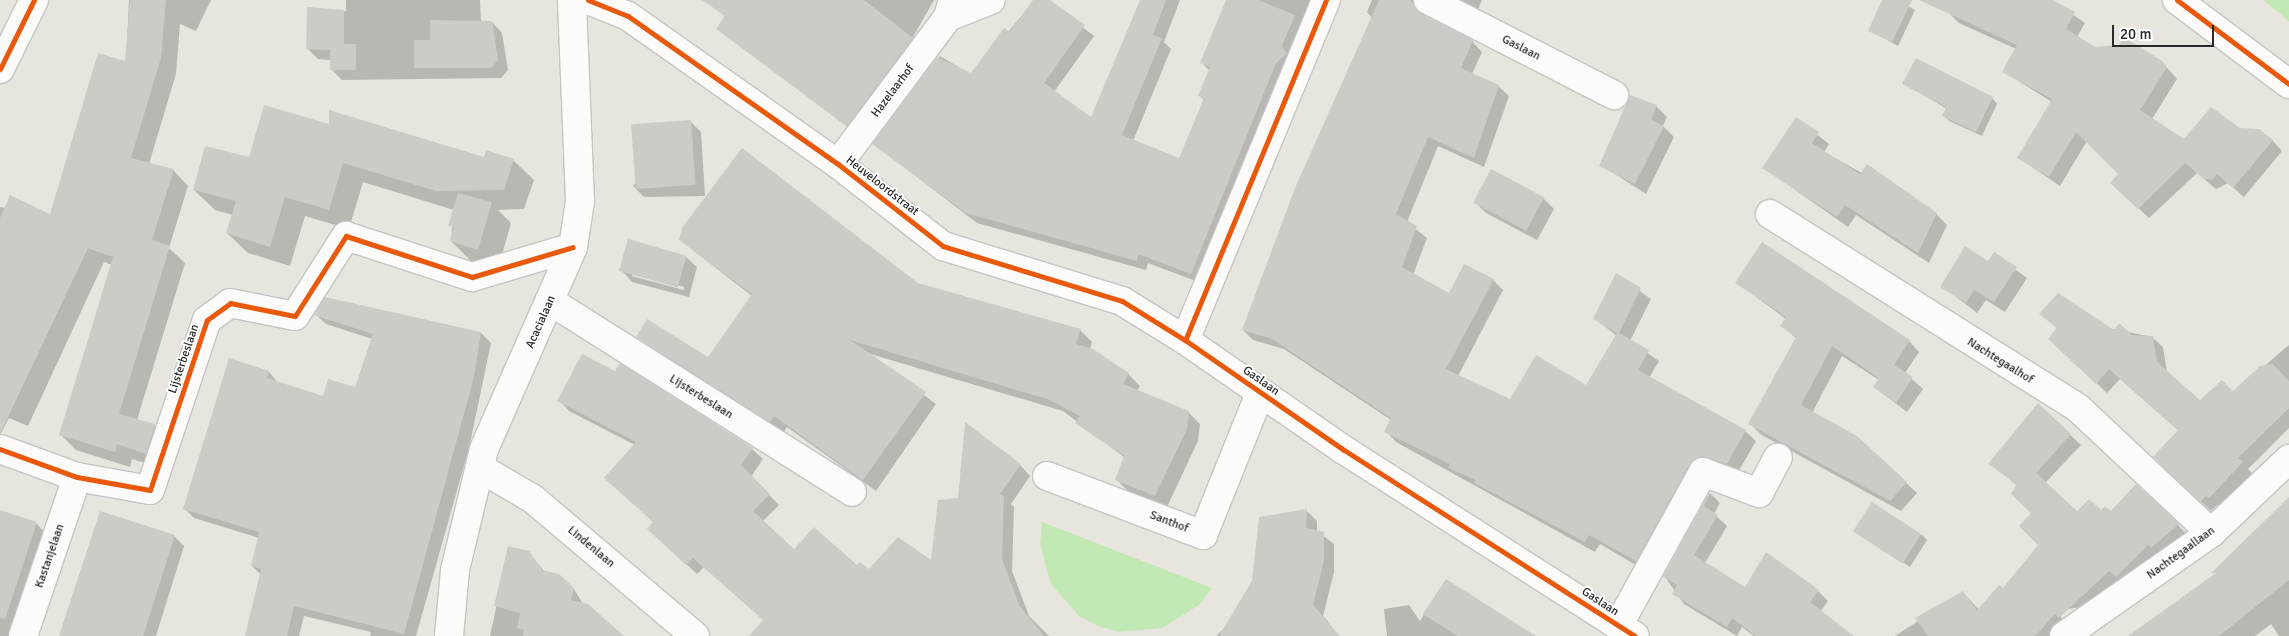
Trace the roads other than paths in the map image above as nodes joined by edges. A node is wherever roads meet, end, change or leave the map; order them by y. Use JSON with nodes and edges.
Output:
{"nodes":[{"id":1,"x":34,"y":0,"type":"edge"},
{"id":2,"x":572,"y":0,"type":"edge"},
{"id":3,"x":588,"y":0,"type":"edge"},
{"id":4,"x":992,"y":0,"type":"edge"},
{"id":5,"x":1326,"y":0,"type":"edge"},
{"id":6,"x":1428,"y":0,"type":"edge"},
{"id":7,"x":2178,"y":0,"type":"edge"},
{"id":8,"x":951,"y":8,"type":"edge"},
{"id":9,"x":0,"y":69,"type":"edge"},
{"id":10,"x":2289,"y":84,"type":"edge"},
{"id":11,"x":1614,"y":95,"type":"dead end"},
{"id":12,"x":838,"y":164,"type":"junction"},
{"id":13,"x":1770,"y":214,"type":"dead end"},
{"id":14,"x":573,"y":247,"type":"junction"},
{"id":15,"x":550,"y":301,"type":"junction"},
{"id":16,"x":1185,"y":340,"type":"junction"},
{"id":17,"x":1260,"y":393,"type":"junction"},
{"id":18,"x":0,"y":449,"type":"edge"},
{"id":19,"x":1778,"y":458,"type":"dead end"},
{"id":20,"x":2289,"y":459,"type":"edge"},
{"id":21,"x":480,"y":468,"type":"junction"},
{"id":22,"x":1047,"y":476,"type":"dead end"},
{"id":23,"x":77,"y":477,"type":"junction"},
{"id":24,"x":852,"y":492,"type":"dead end"},
{"id":25,"x":2211,"y":533,"type":"junction"},
{"id":26,"x":1627,"y":631,"type":"edge"},
{"id":27,"x":23,"y":636,"type":"edge"},
{"id":28,"x":449,"y":636,"type":"edge"},
{"id":29,"x":694,"y":636,"type":"edge"},
{"id":30,"x":2064,"y":636,"type":"edge"}],
"edges":[{"from":1,"to":9,"type":"street"},
{"from":2,"to":14,"type":"street","name":"Acacialaan"},
{"from":3,"to":12,"type":"street","name":"Heuveloordstraat"},
{"from":4,"to":8,"type":"street","name":"Hazelaarhof"},
{"from":5,"to":16,"type":"street"},
{"from":6,"to":11,"type":"street","name":"Gaslaan"},
{"from":7,"to":10,"type":"street"},
{"from":8,"to":12,"type":"street","name":"Hazelaarhof"},
{"from":12,"to":16,"type":"street","name":"Heuveloordstraat"},
{"from":13,"to":25,"type":"street","name":"Nachtegaalhof"},
{"from":14,"to":15,"type":"street","name":"Acacialaan"},
{"from":14,"to":23,"type":"street","name":"Lijsterbeslaan"},
{"from":15,"to":21,"type":"street","name":"Acacialaan"},
{"from":15,"to":24,"type":"street","name":"Lijsterbeslaan"},
{"from":16,"to":17,"type":"street","name":"Gaslaan"},
{"from":17,"to":22,"type":"street","name":"Santhof"},
{"from":17,"to":26,"type":"street","name":"Gaslaan"},
{"from":18,"to":23,"type":"street","name":"Lijsterbeslaan"},
{"from":19,"to":26,"type":"street"},
{"from":20,"to":25,"type":"street","name":"Nachtegaallaan"},
{"from":21,"to":28,"type":"street","name":"Acacialaan"},
{"from":21,"to":29,"type":"street","name":"Lindenlaan"},
{"from":23,"to":27,"type":"street","name":"Kastanjelaan"},
{"from":25,"to":30,"type":"street","name":"Nachtegaallaan"}]}
